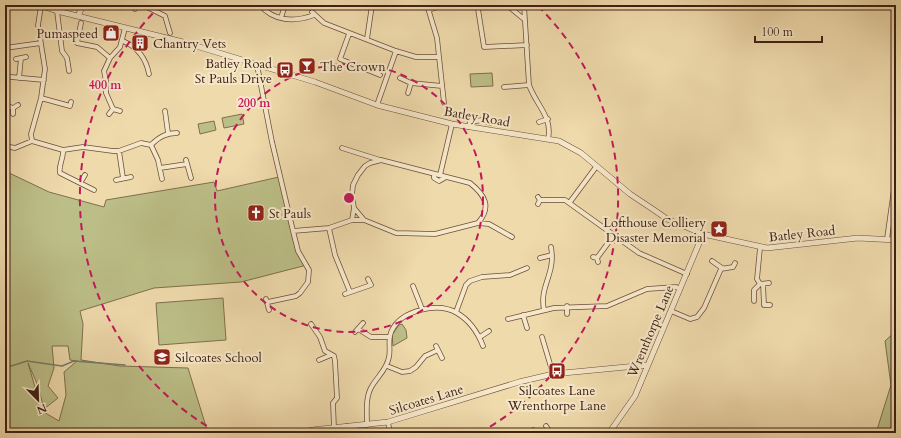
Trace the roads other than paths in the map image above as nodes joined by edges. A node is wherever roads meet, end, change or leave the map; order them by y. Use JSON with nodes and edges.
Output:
{"nodes":[{"id":1,"x":40,"y":5,"type":"edge"},
{"id":2,"x":83,"y":5,"type":"edge"},
{"id":3,"x":143,"y":5,"type":"edge"},
{"id":4,"x":260,"y":5,"type":"edge"},
{"id":5,"x":285,"y":5,"type":"edge"},
{"id":6,"x":372,"y":5,"type":"edge"},
{"id":7,"x":427,"y":5,"type":"edge"},
{"id":8,"x":443,"y":5,"type":"edge"},
{"id":9,"x":507,"y":5,"type":"edge"},
{"id":10,"x":524,"y":5,"type":"edge"},
{"id":11,"x":478,"y":9,"type":"dead end"},
{"id":12,"x":429,"y":10,"type":"junction"},
{"id":13,"x":57,"y":11,"type":"junction"},
{"id":14,"x":78,"y":16,"type":"junction"},
{"id":15,"x":281,"y":18,"type":"junction"},
{"id":16,"x":525,"y":20,"type":"junction"},
{"id":17,"x":81,"y":23,"type":"dead end"},
{"id":18,"x":125,"y":28,"type":"junction"},
{"id":19,"x":170,"y":33,"type":"dead end"},
{"id":20,"x":350,"y":34,"type":"junction"},
{"id":21,"x":367,"y":39,"type":"junction"},
{"id":22,"x":123,"y":41,"type":"junction"},
{"id":23,"x":42,"y":42,"type":"junction"},
{"id":24,"x":84,"y":44,"type":"junction"},
{"id":25,"x":527,"y":45,"type":"junction"},
{"id":26,"x":5,"y":48,"type":"edge"},
{"id":27,"x":83,"y":50,"type":"dead end"},
{"id":28,"x":396,"y":51,"type":"junction"},
{"id":29,"x":438,"y":57,"type":"junction"},
{"id":30,"x":21,"y":58,"type":"dead end"},
{"id":31,"x":110,"y":58,"type":"junction"},
{"id":32,"x":257,"y":65,"type":"junction"},
{"id":33,"x":69,"y":71,"type":"dead end"},
{"id":34,"x":149,"y":74,"type":"dead end"},
{"id":35,"x":380,"y":75,"type":"dead end"},
{"id":36,"x":11,"y":78,"type":"dead end"},
{"id":37,"x":19,"y":78,"type":"junction"},
{"id":38,"x":400,"y":78,"type":"dead end"},
{"id":39,"x":44,"y":80,"type":"junction"},
{"id":40,"x":411,"y":83,"type":"junction"},
{"id":41,"x":529,"y":85,"type":"junction"},
{"id":42,"x":442,"y":86,"type":"junction"},
{"id":43,"x":504,"y":87,"type":"dead end"},
{"id":44,"x":408,"y":93,"type":"dead end"},
{"id":45,"x":41,"y":98,"type":"junction"},
{"id":46,"x":71,"y":102,"type":"dead end"},
{"id":47,"x":444,"y":103,"type":"dead end"},
{"id":48,"x":5,"y":105,"type":"edge"},
{"id":49,"x":18,"y":105,"type":"dead end"},
{"id":50,"x":377,"y":105,"type":"junction"},
{"id":51,"x":13,"y":108,"type":"junction"},
{"id":52,"x":113,"y":109,"type":"junction"},
{"id":53,"x":120,"y":111,"type":"dead end"},
{"id":54,"x":165,"y":111,"type":"dead end"},
{"id":55,"x":13,"y":114,"type":"dead end"},
{"id":56,"x":109,"y":114,"type":"dead end"},
{"id":57,"x":548,"y":119,"type":"junction"},
{"id":58,"x":539,"y":122,"type":"dead end"},
{"id":59,"x":490,"y":123,"type":"dead end"},
{"id":60,"x":452,"y":124,"type":"junction"},
{"id":61,"x":468,"y":127,"type":"junction"},
{"id":62,"x":168,"y":133,"type":"junction"},
{"id":63,"x":177,"y":133,"type":"dead end"},
{"id":64,"x":548,"y":139,"type":"junction"},
{"id":65,"x":32,"y":141,"type":"junction"},
{"id":66,"x":5,"y":146,"type":"edge"},
{"id":67,"x":151,"y":146,"type":"junction"},
{"id":68,"x":342,"y":148,"type":"dead end"},
{"id":69,"x":63,"y":150,"type":"junction"},
{"id":70,"x":119,"y":151,"type":"junction"},
{"id":71,"x":369,"y":157,"type":"junction"},
{"id":72,"x":381,"y":160,"type":"junction"},
{"id":73,"x":370,"y":163,"type":"junction"},
{"id":74,"x":596,"y":167,"type":"junction"},
{"id":75,"x":160,"y":168,"type":"junction"},
{"id":76,"x":434,"y":174,"type":"junction"},
{"id":77,"x":85,"y":175,"type":"dead end"},
{"id":78,"x":440,"y":175,"type":"junction"},
{"id":79,"x":896,"y":175,"type":"edge"},
{"id":80,"x":131,"y":177,"type":"dead end"},
{"id":81,"x":446,"y":177,"type":"junction"},
{"id":82,"x":123,"y":178,"type":"junction"},
{"id":83,"x":190,"y":178,"type":"dead end"},
{"id":84,"x":116,"y":180,"type":"dead end"},
{"id":85,"x":162,"y":180,"type":"dead end"},
{"id":86,"x":80,"y":183,"type":"junction"},
{"id":87,"x":94,"y":190,"type":"dead end"},
{"id":88,"x":539,"y":200,"type":"dead end"},
{"id":89,"x":570,"y":202,"type":"junction"},
{"id":90,"x":354,"y":208,"type":"junction"},
{"id":91,"x":484,"y":216,"type":"junction"},
{"id":92,"x":352,"y":220,"type":"junction"},
{"id":93,"x":364,"y":220,"type":"junction"},
{"id":94,"x":478,"y":223,"type":"junction"},
{"id":95,"x":489,"y":224,"type":"junction"},
{"id":96,"x":329,"y":228,"type":"junction"},
{"id":97,"x":293,"y":231,"type":"junction"},
{"id":98,"x":703,"y":234,"type":"junction"},
{"id":99,"x":614,"y":235,"type":"junction"},
{"id":100,"x":512,"y":236,"type":"dead end"},
{"id":101,"x":887,"y":239,"type":"junction"},
{"id":102,"x":896,"y":240,"type":"edge"},
{"id":103,"x":551,"y":247,"type":"dead end"},
{"id":104,"x":760,"y":248,"type":"junction"},
{"id":105,"x":552,"y":255,"type":"junction"},
{"id":106,"x":540,"y":258,"type":"dead end"},
{"id":107,"x":596,"y":259,"type":"dead end"},
{"id":108,"x":712,"y":261,"type":"dead end"},
{"id":109,"x":735,"y":263,"type":"dead end"},
{"id":110,"x":525,"y":268,"type":"dead end"},
{"id":111,"x":722,"y":268,"type":"junction"},
{"id":112,"x":687,"y":274,"type":"junction"},
{"id":113,"x":368,"y":279,"type":"dead end"},
{"id":114,"x":770,"y":283,"type":"dead end"},
{"id":115,"x":762,"y":285,"type":"junction"},
{"id":116,"x":421,"y":288,"type":"dead end"},
{"id":117,"x":680,"y":289,"type":"junction"},
{"id":118,"x":350,"y":292,"type":"junction"},
{"id":119,"x":345,"y":294,"type":"dead end"},
{"id":120,"x":754,"y":301,"type":"dead end"},
{"id":121,"x":770,"y":305,"type":"dead end"},
{"id":122,"x":567,"y":306,"type":"junction"},
{"id":123,"x":422,"y":309,"type":"junction"},
{"id":124,"x":269,"y":310,"type":"dead end"},
{"id":125,"x":544,"y":310,"type":"junction"},
{"id":126,"x":456,"y":312,"type":"junction"},
{"id":127,"x":670,"y":312,"type":"junction"},
{"id":128,"x":567,"y":314,"type":"dead end"},
{"id":129,"x":523,"y":315,"type":"junction"},
{"id":130,"x":508,"y":319,"type":"dead end"},
{"id":131,"x":363,"y":323,"type":"dead end"},
{"id":132,"x":311,"y":324,"type":"dead end"},
{"id":133,"x":527,"y":328,"type":"dead end"},
{"id":134,"x":489,"y":331,"type":"dead end"},
{"id":135,"x":389,"y":337,"type":"junction"},
{"id":136,"x":480,"y":337,"type":"junction"},
{"id":137,"x":542,"y":337,"type":"dead end"},
{"id":138,"x":483,"y":346,"type":"dead end"},
{"id":139,"x":333,"y":355,"type":"junction"},
{"id":140,"x":442,"y":358,"type":"dead end"},
{"id":141,"x":320,"y":360,"type":"dead end"},
{"id":142,"x":387,"y":366,"type":"junction"},
{"id":143,"x":647,"y":366,"type":"junction"},
{"id":144,"x":553,"y":374,"type":"junction"},
{"id":145,"x":388,"y":422,"type":"junction"},
{"id":146,"x":367,"y":425,"type":"junction"},
{"id":147,"x":347,"y":426,"type":"junction"},
{"id":148,"x":334,"y":428,"type":"junction"},
{"id":149,"x":548,"y":429,"type":"edge"},
{"id":150,"x":303,"y":433,"type":"edge"},
{"id":151,"x":348,"y":433,"type":"edge"},
{"id":152,"x":390,"y":433,"type":"edge"},
{"id":153,"x":542,"y":433,"type":"edge"},
{"id":154,"x":609,"y":433,"type":"edge"}],
"edges":[{"from":1,"to":13,"type":"street","name":"Batley Road"},
{"from":1,"to":23,"type":"street"},
{"from":2,"to":14,"type":"street"},
{"from":3,"to":19,"type":"street"},
{"from":4,"to":15,"type":"street"},
{"from":5,"to":15,"type":"street"},
{"from":6,"to":21,"type":"street"},
{"from":7,"to":12,"type":"street"},
{"from":8,"to":12,"type":"street"},
{"from":9,"to":16,"type":"street"},
{"from":10,"to":16,"type":"street"},
{"from":11,"to":25,"type":"street"},
{"from":12,"to":29,"type":"street"},
{"from":13,"to":14,"type":"street","name":"Batley Road"},
{"from":13,"to":33,"type":"street"},
{"from":14,"to":18,"type":"street","name":"Batley Road"},
{"from":15,"to":20,"type":"street"},
{"from":16,"to":25,"type":"street"},
{"from":17,"to":24,"type":"street"},
{"from":18,"to":22,"type":"street"},
{"from":18,"to":32,"type":"street","name":"Batley Road"},
{"from":20,"to":21,"type":"street"},
{"from":20,"to":35,"type":"street"},
{"from":21,"to":28,"type":"street"},
{"from":22,"to":31,"type":"street"},
{"from":22,"to":34,"type":"street"},
{"from":23,"to":26,"type":"street"},
{"from":23,"to":39,"type":"street"},
{"from":24,"to":27,"type":"street"},
{"from":24,"to":31,"type":"street"},
{"from":25,"to":41,"type":"street"},
{"from":28,"to":29,"type":"street"},
{"from":28,"to":50,"type":"street"},
{"from":29,"to":42,"type":"street"},
{"from":30,"to":37,"type":"street"},
{"from":31,"to":52,"type":"street"},
{"from":32,"to":50,"type":"street","name":"Batley Road"},
{"from":32,"to":97,"type":"street"},
{"from":36,"to":37,"type":"street"},
{"from":37,"to":39,"type":"street"},
{"from":38,"to":40,"type":"street"},
{"from":39,"to":45,"type":"street"},
{"from":40,"to":42,"type":"street"},
{"from":40,"to":44,"type":"street"},
{"from":41,"to":43,"type":"street"},
{"from":41,"to":57,"type":"street"},
{"from":42,"to":47,"type":"street"},
{"from":45,"to":46,"type":"street"},
{"from":45,"to":65,"type":"street"},
{"from":48,"to":51,"type":"street"},
{"from":49,"to":51,"type":"street"},
{"from":50,"to":60,"type":"street","name":"Batley Road"},
{"from":51,"to":55,"type":"street"},
{"from":52,"to":53,"type":"street"},
{"from":52,"to":56,"type":"street"},
{"from":54,"to":62,"type":"street"},
{"from":57,"to":58,"type":"street"},
{"from":57,"to":64,"type":"street"},
{"from":59,"to":61,"type":"street"},
{"from":60,"to":61,"type":"street","name":"Batley Road"},
{"from":60,"to":78,"type":"street"},
{"from":61,"to":64,"type":"street","name":"Batley Road"},
{"from":62,"to":63,"type":"street"},
{"from":62,"to":67,"type":"street"},
{"from":64,"to":74,"type":"street","name":"Batley Road"},
{"from":65,"to":66,"type":"street"},
{"from":65,"to":69,"type":"street"},
{"from":67,"to":70,"type":"street"},
{"from":67,"to":75,"type":"street"},
{"from":68,"to":71,"type":"street"},
{"from":69,"to":70,"type":"street"},
{"from":69,"to":86,"type":"street"},
{"from":70,"to":82,"type":"street"},
{"from":71,"to":72,"type":"street"},
{"from":71,"to":73,"type":"street"},
{"from":72,"to":73,"type":"street"},
{"from":72,"to":76,"type":"street"},
{"from":73,"to":90,"type":"street"},
{"from":74,"to":89,"type":"street"},
{"from":74,"to":98,"type":"street","name":"Batley Road"},
{"from":75,"to":83,"type":"street"},
{"from":75,"to":85,"type":"street"},
{"from":76,"to":78,"type":"street"},
{"from":76,"to":81,"type":"street"},
{"from":77,"to":86,"type":"street"},
{"from":78,"to":81,"type":"street"},
{"from":79,"to":101,"type":"street"},
{"from":80,"to":82,"type":"street"},
{"from":81,"to":91,"type":"street"},
{"from":82,"to":84,"type":"street"},
{"from":86,"to":87,"type":"street"},
{"from":88,"to":89,"type":"street"},
{"from":89,"to":99,"type":"street"},
{"from":90,"to":92,"type":"street"},
{"from":90,"to":93,"type":"street"},
{"from":91,"to":94,"type":"street"},
{"from":91,"to":95,"type":"street"},
{"from":92,"to":93,"type":"street"},
{"from":92,"to":96,"type":"street"},
{"from":93,"to":94,"type":"street"},
{"from":94,"to":95,"type":"street"},
{"from":95,"to":100,"type":"street"},
{"from":96,"to":97,"type":"street"},
{"from":96,"to":118,"type":"street"},
{"from":97,"to":124,"type":"street"},
{"from":98,"to":104,"type":"street","name":"Batley Road"},
{"from":98,"to":112,"type":"street","name":"Wrenthorpe Lane"},
{"from":99,"to":107,"type":"street"},
{"from":99,"to":112,"type":"street"},
{"from":101,"to":102,"type":"street","name":"Batley Road"},
{"from":101,"to":104,"type":"street","name":"Batley Road"},
{"from":103,"to":105,"type":"street"},
{"from":104,"to":115,"type":"street"},
{"from":105,"to":106,"type":"street"},
{"from":105,"to":125,"type":"street"},
{"from":108,"to":111,"type":"street"},
{"from":109,"to":111,"type":"street"},
{"from":110,"to":126,"type":"street"},
{"from":111,"to":127,"type":"street"},
{"from":112,"to":117,"type":"street","name":"Wrenthorpe Lane"},
{"from":113,"to":118,"type":"street"},
{"from":114,"to":115,"type":"street"},
{"from":115,"to":120,"type":"street"},
{"from":115,"to":121,"type":"street"},
{"from":116,"to":123,"type":"street"},
{"from":117,"to":122,"type":"street"},
{"from":117,"to":127,"type":"street","name":"Wrenthorpe Lane"},
{"from":118,"to":119,"type":"street"},
{"from":122,"to":125,"type":"street"},
{"from":122,"to":128,"type":"street"},
{"from":123,"to":126,"type":"street"},
{"from":123,"to":135,"type":"street"},
{"from":125,"to":129,"type":"street"},
{"from":126,"to":136,"type":"street"},
{"from":127,"to":143,"type":"street","name":"Wrenthorpe Lane"},
{"from":129,"to":130,"type":"street"},
{"from":129,"to":133,"type":"street"},
{"from":131,"to":135,"type":"street"},
{"from":132,"to":139,"type":"street"},
{"from":134,"to":136,"type":"street"},
{"from":135,"to":142,"type":"street"},
{"from":136,"to":138,"type":"street"},
{"from":137,"to":144,"type":"street"},
{"from":139,"to":141,"type":"street"},
{"from":139,"to":148,"type":"street"},
{"from":140,"to":142,"type":"street"},
{"from":142,"to":146,"type":"street"},
{"from":143,"to":144,"type":"street","name":"Silcoates Lane"},
{"from":143,"to":154,"type":"street","name":"Wrenthorpe Lane"},
{"from":144,"to":145,"type":"street","name":"Silcoates Lane"},
{"from":145,"to":146,"type":"street","name":"Silcoates Lane"},
{"from":145,"to":152,"type":"street"},
{"from":146,"to":147,"type":"street","name":"Silcoates Lane"},
{"from":147,"to":148,"type":"street","name":"Silcoates Lane"},
{"from":147,"to":151,"type":"street"},
{"from":148,"to":150,"type":"street","name":"Silcoates Lane"},
{"from":149,"to":153,"type":"street"}]}
